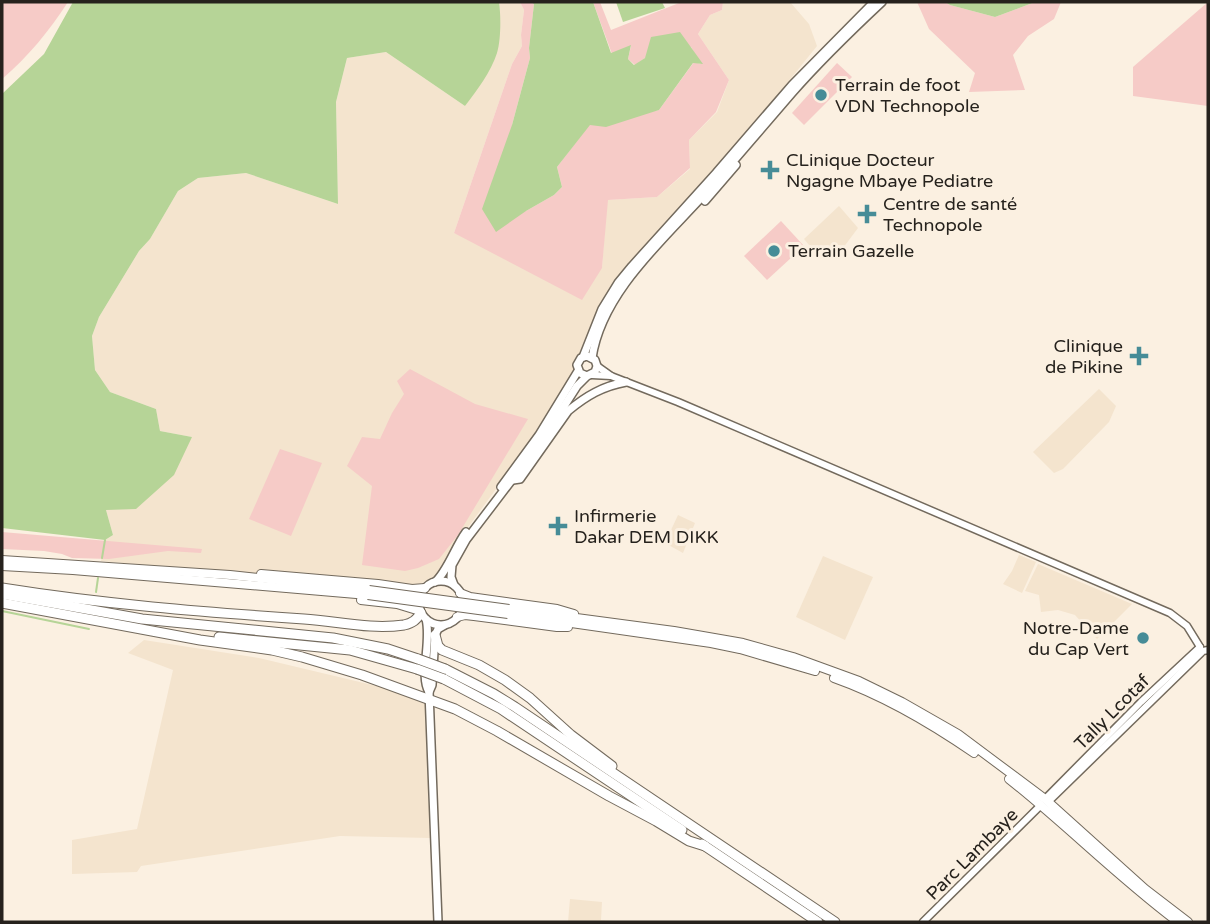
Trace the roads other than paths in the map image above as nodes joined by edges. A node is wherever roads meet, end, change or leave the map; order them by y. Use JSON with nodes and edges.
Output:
{"nodes":[{"id":1,"x":874,"y":2,"type":"edge"},
{"id":2,"x":882,"y":2,"type":"edge"},
{"id":3,"x":729,"y":174,"type":"junction"},
{"id":4,"x":713,"y":185,"type":"junction"},
{"id":5,"x":623,"y":286,"type":"junction"},
{"id":6,"x":583,"y":357,"type":"junction"},
{"id":7,"x":592,"y":358,"type":"junction"},
{"id":8,"x":597,"y":366,"type":"junction"},
{"id":9,"x":578,"y":371,"type":"junction"},
{"id":10,"x":590,"y":375,"type":"junction"},
{"id":11,"x":611,"y":376,"type":"junction"},
{"id":12,"x":626,"y":382,"type":"junction"},
{"id":13,"x":573,"y":392,"type":"junction"},
{"id":14,"x":568,"y":411,"type":"junction"},
{"id":15,"x":513,"y":480,"type":"junction"},
{"id":16,"x":2,"y":560,"type":"edge"},
{"id":17,"x":2,"y":566,"type":"edge"},
{"id":18,"x":230,"y":579,"type":"junction"},
{"id":19,"x":435,"y":582,"type":"junction"},
{"id":20,"x":425,"y":587,"type":"junction"},
{"id":21,"x":2,"y":588,"type":"edge"},
{"id":22,"x":457,"y":589,"type":"junction"},
{"id":23,"x":2,"y":594,"type":"edge"},
{"id":24,"x":2,"y":603,"type":"edge"},
{"id":25,"x":422,"y":615,"type":"junction"},
{"id":26,"x":457,"y":617,"type":"junction"},
{"id":27,"x":446,"y":624,"type":"junction"},
{"id":28,"x":600,"y":624,"type":"junction"},
{"id":29,"x":141,"y":629,"type":"junction"},
{"id":30,"x":435,"y":635,"type":"junction"},
{"id":31,"x":1205,"y":649,"type":"edge"},
{"id":32,"x":417,"y":664,"type":"junction"},
{"id":33,"x":429,"y":695,"type":"junction"},
{"id":34,"x":642,"y":792,"type":"junction"},
{"id":35,"x":1045,"y":802,"type":"junction"},
{"id":36,"x":705,"y":846,"type":"junction"},
{"id":37,"x":438,"y":922,"type":"edge"},
{"id":38,"x":818,"y":922,"type":"edge"},
{"id":39,"x":835,"y":922,"type":"edge"},
{"id":40,"x":923,"y":922,"type":"edge"},
{"id":41,"x":1178,"y":922,"type":"edge"},
{"id":42,"x":1188,"y":922,"type":"edge"}],
"edges":[{"from":1,"to":6,"type":"main road"},
{"from":2,"to":3,"type":"main road"},
{"from":2,"to":4,"type":"main road"},
{"from":3,"to":4,"type":"main road"},
{"from":3,"to":5,"type":"main road"},
{"from":4,"to":5,"type":"main road"},
{"from":5,"to":7,"type":"main road"},
{"from":6,"to":7,"type":"main road"},
{"from":6,"to":9,"type":"main road"},
{"from":7,"to":8,"type":"main road"},
{"from":8,"to":10,"type":"main road"},
{"from":8,"to":11,"type":"street"},
{"from":9,"to":10,"type":"main road"},
{"from":9,"to":19,"type":"main road"},
{"from":10,"to":11,"type":"street"},
{"from":10,"to":13,"type":"main road"},
{"from":11,"to":12,"type":"street"},
{"from":12,"to":14,"type":"main road"},
{"from":12,"to":31,"type":"street"},
{"from":13,"to":14,"type":"main road"},
{"from":13,"to":15,"type":"main road"},
{"from":14,"to":15,"type":"main road"},
{"from":15,"to":22,"type":"main road"},
{"from":16,"to":18,"type":"highway"},
{"from":17,"to":18,"type":"highway"},
{"from":18,"to":20,"type":"highway"},
{"from":18,"to":25,"type":"highway"},
{"from":18,"to":28,"type":"highway","bridge":true},
{"from":19,"to":20,"type":"main road"},
{"from":19,"to":22,"type":"main road"},
{"from":20,"to":25,"type":"main road"},
{"from":21,"to":25,"type":"highway"},
{"from":22,"to":26,"type":"main road"},
{"from":22,"to":28,"type":"highway"},
{"from":23,"to":32,"type":"highway"},
{"from":24,"to":29,"type":"highway"},
{"from":25,"to":27,"type":"main road"},
{"from":25,"to":33,"type":"main road"},
{"from":26,"to":27,"type":"main road"},
{"from":26,"to":28,"type":"highway"},
{"from":27,"to":30,"type":"main road"},
{"from":28,"to":35,"type":"highway"},
{"from":29,"to":32,"type":"highway"},
{"from":29,"to":33,"type":"highway"},
{"from":30,"to":33,"type":"main road"},
{"from":30,"to":34,"type":"highway"},
{"from":31,"to":35,"type":"street","name":"Tally Lcotaf"},
{"from":32,"to":34,"type":"highway","bridge":true},
{"from":32,"to":36,"type":"highway","bridge":true},
{"from":33,"to":36,"type":"highway"},
{"from":33,"to":37,"type":"main road"},
{"from":34,"to":39,"type":"highway"},
{"from":35,"to":40,"type":"street","name":"Parc Lambaye"},
{"from":35,"to":41,"type":"highway"},
{"from":35,"to":42,"type":"highway"},
{"from":36,"to":38,"type":"highway"}]}
